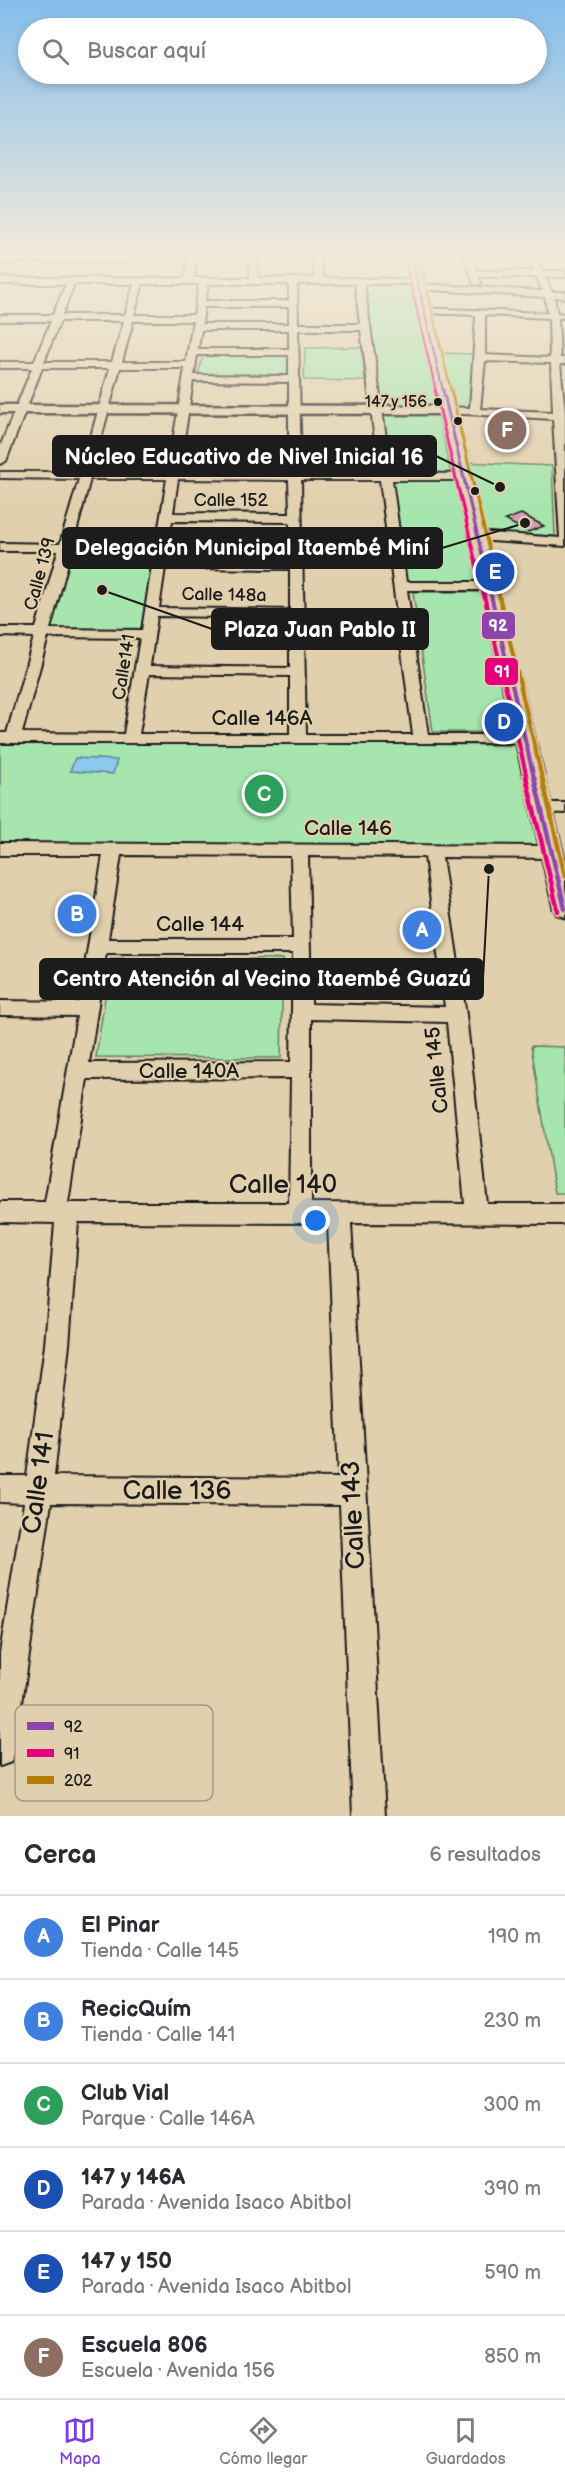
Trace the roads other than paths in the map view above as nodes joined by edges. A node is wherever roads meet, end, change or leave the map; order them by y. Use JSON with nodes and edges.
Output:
{"nodes":[{"id":1,"x":49,"y":339,"type":"edge"},
{"id":2,"x":123,"y":339,"type":"edge"},
{"id":3,"x":194,"y":339,"type":"edge"},
{"id":4,"x":294,"y":339,"type":"edge"},
{"id":5,"x":367,"y":339,"type":"edge"},
{"id":6,"x":430,"y":339,"type":"edge"},
{"id":7,"x":480,"y":339,"type":"edge"},
{"id":8,"x":557,"y":339,"type":"edge"},
{"id":9,"x":192,"y":352,"type":"junction"},
{"id":10,"x":294,"y":352,"type":"junction"},
{"id":11,"x":480,"y":358,"type":"junction"},
{"id":12,"x":560,"y":361,"type":"edge"},
{"id":13,"x":0,"y":365,"type":"edge"},
{"id":14,"x":38,"y":365,"type":"junction"},
{"id":15,"x":116,"y":365,"type":"junction"},
{"id":16,"x":190,"y":365,"type":"junction"},
{"id":17,"x":188,"y":378,"type":"junction"},
{"id":18,"x":294,"y":379,"type":"junction"},
{"id":19,"x":0,"y":409,"type":"edge"},
{"id":20,"x":20,"y":409,"type":"junction"},
{"id":21,"x":104,"y":410,"type":"junction"},
{"id":22,"x":183,"y":410,"type":"junction"},
{"id":23,"x":295,"y":410,"type":"junction"},
{"id":24,"x":376,"y":410,"type":"junction"},
{"id":25,"x":446,"y":410,"type":"junction"},
{"id":26,"x":475,"y":411,"type":"junction"},
{"id":27,"x":561,"y":416,"type":"edge"},
{"id":28,"x":178,"y":442,"type":"junction"},
{"id":29,"x":295,"y":442,"type":"junction"},
{"id":30,"x":0,"y":461,"type":"edge"},
{"id":31,"x":0,"y":475,"type":"edge"},
{"id":32,"x":85,"y":476,"type":"junction"},
{"id":33,"x":173,"y":476,"type":"junction"},
{"id":34,"x":295,"y":477,"type":"junction"},
{"id":35,"x":385,"y":477,"type":"junction"},
{"id":36,"x":462,"y":477,"type":"junction"},
{"id":37,"x":563,"y":487,"type":"edge"},
{"id":38,"x":166,"y":517,"type":"junction"},
{"id":39,"x":296,"y":519,"type":"junction"},
{"id":40,"x":476,"y":536,"type":"junction"},
{"id":41,"x":565,"y":536,"type":"edge"},
{"id":42,"x":565,"y":542,"type":"edge"},
{"id":43,"x":0,"y":547,"type":"edge"},
{"id":44,"x":296,"y":547,"type":"junction"},
{"id":45,"x":66,"y":548,"type":"junction"},
{"id":46,"x":395,"y":548,"type":"junction"},
{"id":47,"x":161,"y":549,"type":"junction"},
{"id":48,"x":159,"y":564,"type":"junction"},
{"id":49,"x":296,"y":565,"type":"junction"},
{"id":50,"x":400,"y":586,"type":"junction"},
{"id":51,"x":488,"y":586,"type":"junction"},
{"id":52,"x":151,"y":612,"type":"junction"},
{"id":53,"x":297,"y":614,"type":"junction"},
{"id":54,"x":297,"y":631,"type":"junction"},
{"id":55,"x":0,"y":632,"type":"edge"},
{"id":56,"x":42,"y":633,"type":"junction"},
{"id":57,"x":406,"y":633,"type":"junction"},
{"id":58,"x":147,"y":634,"type":"junction"},
{"id":59,"x":142,"y":670,"type":"junction"},
{"id":60,"x":297,"y":672,"type":"junction"},
{"id":61,"x":7,"y":738,"type":"edge"},
{"id":62,"x":131,"y":739,"type":"junction"},
{"id":63,"x":298,"y":739,"type":"junction"},
{"id":64,"x":421,"y":740,"type":"junction"},
{"id":65,"x":525,"y":740,"type":"junction"},
{"id":66,"x":541,"y":808,"type":"junction"},
{"id":67,"x":565,"y":808,"type":"edge"},
{"id":68,"x":0,"y":849,"type":"edge"},
{"id":69,"x":113,"y":849,"type":"junction"},
{"id":70,"x":299,"y":850,"type":"junction"},
{"id":71,"x":433,"y":851,"type":"junction"},
{"id":72,"x":551,"y":852,"type":"junction"},
{"id":73,"x":565,"y":909,"type":"edge"},
{"id":74,"x":97,"y":946,"type":"junction"},
{"id":75,"x":302,"y":946,"type":"junction"},
{"id":76,"x":0,"y":1008,"type":"edge"},
{"id":77,"x":87,"y":1009,"type":"junction"},
{"id":78,"x":301,"y":1011,"type":"junction"},
{"id":79,"x":456,"y":1015,"type":"junction"},
{"id":80,"x":300,"y":1070,"type":"junction"},
{"id":81,"x":77,"y":1071,"type":"junction"},
{"id":82,"x":0,"y":1212,"type":"edge"},
{"id":83,"x":61,"y":1213,"type":"junction"},
{"id":84,"x":300,"y":1213,"type":"junction"},
{"id":85,"x":339,"y":1214,"type":"junction"},
{"id":86,"x":477,"y":1214,"type":"junction"},
{"id":87,"x":565,"y":1214,"type":"edge"},
{"id":88,"x":0,"y":1489,"type":"edge"},
{"id":89,"x":39,"y":1490,"type":"junction"},
{"id":90,"x":353,"y":1492,"type":"junction"},
{"id":91,"x":0,"y":1751,"type":"edge"},
{"id":92,"x":369,"y":1816,"type":"edge"}],
"edges":[{"from":1,"to":14,"type":"street"},
{"from":2,"to":15,"type":"street","name":"Calle 139"},
{"from":3,"to":9,"type":"street","name":"Calle141"},
{"from":4,"to":10,"type":"street"},
{"from":5,"to":24,"type":"street"},
{"from":6,"to":25,"type":"main road"},
{"from":7,"to":11,"type":"street"},
{"from":8,"to":12,"type":"street"},
{"from":9,"to":10,"type":"street"},
{"from":9,"to":16,"type":"street","name":"Calle141"},
{"from":10,"to":18,"type":"street"},
{"from":11,"to":12,"type":"street"},
{"from":11,"to":26,"type":"street"},
{"from":12,"to":27,"type":"street"},
{"from":13,"to":14,"type":"street"},
{"from":14,"to":15,"type":"street"},
{"from":14,"to":20,"type":"street"},
{"from":15,"to":16,"type":"street"},
{"from":15,"to":21,"type":"street","name":"Calle 139"},
{"from":16,"to":17,"type":"street","name":"Calle141"},
{"from":17,"to":18,"type":"street"},
{"from":17,"to":22,"type":"street","name":"Calle141"},
{"from":18,"to":23,"type":"street"},
{"from":19,"to":20,"type":"main road"},
{"from":20,"to":21,"type":"main road"},
{"from":20,"to":30,"type":"street"},
{"from":21,"to":22,"type":"main road"},
{"from":21,"to":32,"type":"street","name":"Calle 139"},
{"from":22,"to":23,"type":"main road"},
{"from":22,"to":28,"type":"street","name":"Calle141"},
{"from":23,"to":24,"type":"main road"},
{"from":23,"to":29,"type":"street"},
{"from":24,"to":25,"type":"main road"},
{"from":24,"to":35,"type":"street"},
{"from":25,"to":26,"type":"street"},
{"from":25,"to":36,"type":"main road"},
{"from":26,"to":27,"type":"street"},
{"from":27,"to":37,"type":"street"},
{"from":28,"to":29,"type":"street"},
{"from":28,"to":33,"type":"street","name":"Calle141"},
{"from":29,"to":34,"type":"street"},
{"from":31,"to":32,"type":"street"},
{"from":32,"to":33,"type":"street"},
{"from":32,"to":45,"type":"street","name":"Calle 139"},
{"from":33,"to":34,"type":"street"},
{"from":33,"to":38,"type":"street","name":"Calle141"},
{"from":34,"to":35,"type":"street"},
{"from":34,"to":39,"type":"street"},
{"from":35,"to":36,"type":"street"},
{"from":35,"to":46,"type":"street"},
{"from":36,"to":40,"type":"main road"},
{"from":37,"to":41,"type":"street"},
{"from":38,"to":39,"type":"street","name":"Calle 152"},
{"from":38,"to":47,"type":"street","name":"Calle141"},
{"from":39,"to":44,"type":"street"},
{"from":40,"to":42,"type":"street"},
{"from":40,"to":51,"type":"main road"},
{"from":43,"to":45,"type":"street"},
{"from":44,"to":46,"type":"street"},
{"from":44,"to":49,"type":"street"},
{"from":45,"to":47,"type":"street"},
{"from":45,"to":56,"type":"street","name":"Calle 139"},
{"from":46,"to":50,"type":"street"},
{"from":47,"to":48,"type":"street","name":"Calle141"},
{"from":48,"to":49,"type":"street"},
{"from":48,"to":52,"type":"street","name":"Calle141"},
{"from":49,"to":53,"type":"street"},
{"from":50,"to":51,"type":"street"},
{"from":50,"to":57,"type":"street"},
{"from":51,"to":65,"type":"main road"},
{"from":52,"to":53,"type":"street","name":"Calle 148a"},
{"from":52,"to":58,"type":"street","name":"Calle141"},
{"from":53,"to":54,"type":"street"},
{"from":54,"to":57,"type":"street"},
{"from":54,"to":60,"type":"street"},
{"from":55,"to":56,"type":"street"},
{"from":56,"to":58,"type":"street"},
{"from":56,"to":61,"type":"street","name":"Calle 139"},
{"from":57,"to":64,"type":"street"},
{"from":58,"to":59,"type":"street","name":"Calle141"},
{"from":59,"to":60,"type":"street"},
{"from":59,"to":62,"type":"street","name":"Calle141"},
{"from":60,"to":63,"type":"street"},
{"from":61,"to":62,"type":"street","name":"Calle 146A"},
{"from":62,"to":63,"type":"street","name":"Calle 146A"},
{"from":63,"to":64,"type":"street","name":"Calle 146A"},
{"from":64,"to":65,"type":"street","name":"Calle 146A"},
{"from":65,"to":66,"type":"main road"},
{"from":66,"to":67,"type":"street"},
{"from":66,"to":72,"type":"main road"},
{"from":68,"to":69,"type":"street","name":"Calle 146"},
{"from":69,"to":70,"type":"street","name":"Calle 146"},
{"from":69,"to":74,"type":"street","name":"Calle 141"},
{"from":70,"to":71,"type":"street","name":"Calle 146"},
{"from":70,"to":75,"type":"street"},
{"from":71,"to":72,"type":"street","name":"Calle 146"},
{"from":71,"to":79,"type":"street","name":"Calle 145"},
{"from":72,"to":73,"type":"main road"},
{"from":74,"to":75,"type":"street","name":"Calle 144"},
{"from":74,"to":77,"type":"street","name":"Calle 141"},
{"from":75,"to":78,"type":"street"},
{"from":76,"to":77,"type":"street"},
{"from":77,"to":81,"type":"street","name":"Calle 141"},
{"from":78,"to":79,"type":"street"},
{"from":78,"to":80,"type":"street"},
{"from":79,"to":86,"type":"street","name":"Calle 145"},
{"from":80,"to":81,"type":"street","name":"Calle 140A"},
{"from":80,"to":84,"type":"street"},
{"from":81,"to":83,"type":"street","name":"Calle 141"},
{"from":82,"to":83,"type":"street","name":"Calle 140"},
{"from":83,"to":84,"type":"street","name":"Calle 140"},
{"from":83,"to":89,"type":"street","name":"Calle 141"},
{"from":84,"to":85,"type":"street","name":"Calle 140"},
{"from":85,"to":86,"type":"street","name":"Calle 140"},
{"from":85,"to":90,"type":"street","name":"Calle 143"},
{"from":86,"to":87,"type":"street","name":"Calle 140"},
{"from":88,"to":89,"type":"street","name":"Calle 136"},
{"from":89,"to":90,"type":"street","name":"Calle 136"},
{"from":89,"to":91,"type":"street","name":"Calle 141"},
{"from":90,"to":92,"type":"street","name":"Calle 143"}]}
